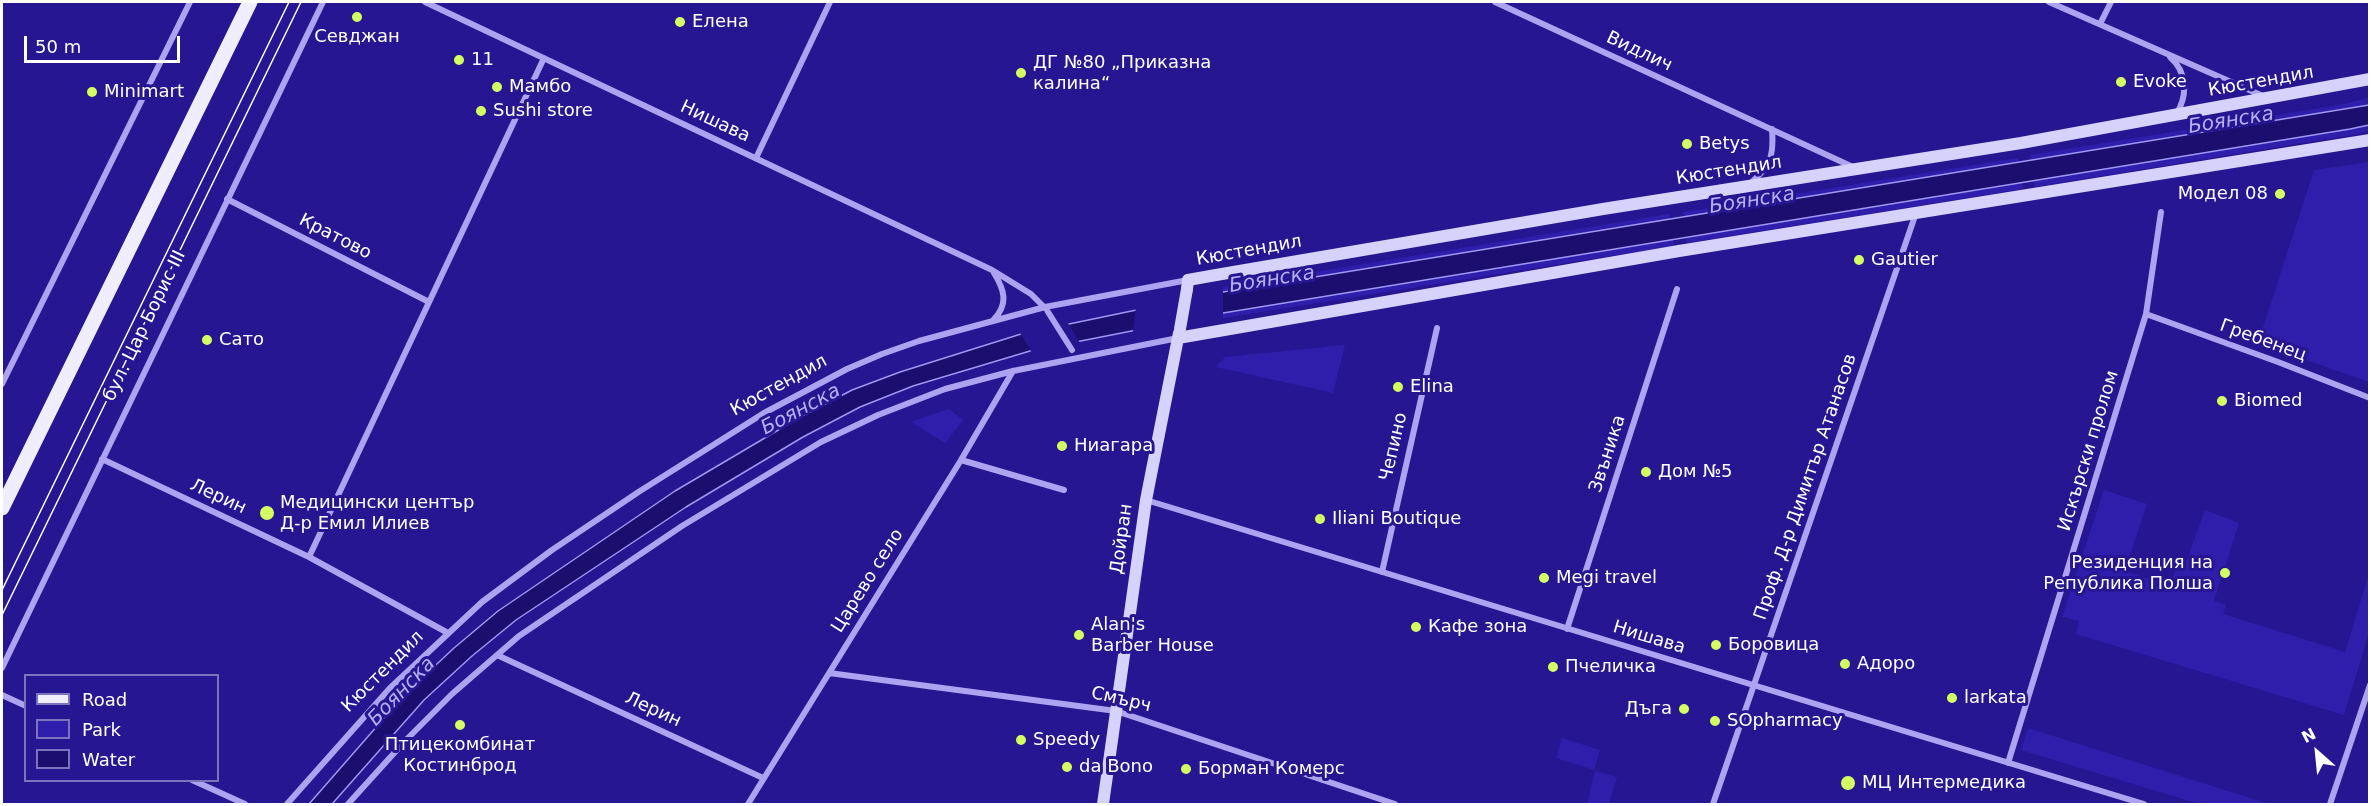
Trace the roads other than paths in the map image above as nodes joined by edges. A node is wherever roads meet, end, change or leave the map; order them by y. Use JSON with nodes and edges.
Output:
{"nodes":[{"id":1,"x":190,"y":2,"type":"edge"},
{"id":2,"x":250,"y":2,"type":"edge"},
{"id":3,"x":323,"y":2,"type":"edge"},
{"id":4,"x":425,"y":2,"type":"edge"},
{"id":5,"x":831,"y":2,"type":"edge"},
{"id":6,"x":1495,"y":2,"type":"edge"},
{"id":7,"x":2049,"y":2,"type":"edge"},
{"id":8,"x":2111,"y":2,"type":"edge"},
{"id":9,"x":2100,"y":24,"type":"junction"},
{"id":10,"x":2165,"y":53,"type":"junction"},
{"id":11,"x":544,"y":58,"type":"junction"},
{"id":12,"x":2370,"y":80,"type":"edge"},
{"id":13,"x":2269,"y":99,"type":"junction"},
{"id":14,"x":2175,"y":116,"type":"junction"},
{"id":15,"x":1772,"y":129,"type":"junction"},
{"id":16,"x":2370,"y":140,"type":"edge"},
{"id":17,"x":756,"y":158,"type":"junction"},
{"id":18,"x":1859,"y":170,"type":"junction"},
{"id":19,"x":1747,"y":187,"type":"junction"},
{"id":20,"x":227,"y":199,"type":"junction"},
{"id":21,"x":2161,"y":212,"type":"dead end"},
{"id":22,"x":1916,"y":213,"type":"junction"},
{"id":23,"x":992,"y":270,"type":"junction"},
{"id":24,"x":1188,"y":284,"type":"junction"},
{"id":25,"x":1677,"y":289,"type":"dead end"},
{"id":26,"x":429,"y":302,"type":"junction"},
{"id":27,"x":1047,"y":309,"type":"junction"},
{"id":28,"x":2146,"y":314,"type":"junction"},
{"id":29,"x":993,"y":321,"type":"junction"},
{"id":30,"x":1437,"y":328,"type":"dead end"},
{"id":31,"x":1179,"y":333,"type":"junction"},
{"id":32,"x":1077,"y":358,"type":"junction"},
{"id":33,"x":1013,"y":371,"type":"junction"},
{"id":34,"x":2,"y":384,"type":"edge"},
{"id":35,"x":2370,"y":398,"type":"edge"},
{"id":36,"x":102,"y":459,"type":"junction"},
{"id":37,"x":961,"y":460,"type":"junction"},
{"id":38,"x":1064,"y":490,"type":"dead end"},
{"id":39,"x":1146,"y":500,"type":"junction"},
{"id":40,"x":2,"y":508,"type":"edge"},
{"id":41,"x":309,"y":557,"type":"junction"},
{"id":42,"x":1382,"y":572,"type":"junction"},
{"id":43,"x":1567,"y":628,"type":"junction"},
{"id":44,"x":448,"y":633,"type":"junction"},
{"id":45,"x":497,"y":655,"type":"junction"},
{"id":46,"x":2,"y":668,"type":"edge"},
{"id":47,"x":829,"y":673,"type":"junction"},
{"id":48,"x":2370,"y":685,"type":"edge"},
{"id":49,"x":1754,"y":686,"type":"junction"},
{"id":50,"x":2,"y":695,"type":"edge"},
{"id":51,"x":24,"y":705,"type":"edge"},
{"id":52,"x":1116,"y":711,"type":"junction"},
{"id":53,"x":2008,"y":763,"type":"junction"},
{"id":54,"x":763,"y":778,"type":"junction"},
{"id":55,"x":196,"y":782,"type":"edge"},
{"id":56,"x":245,"y":804,"type":"edge"},
{"id":57,"x":287,"y":804,"type":"edge"},
{"id":58,"x":348,"y":804,"type":"edge"},
{"id":59,"x":748,"y":804,"type":"edge"},
{"id":60,"x":1103,"y":804,"type":"edge"},
{"id":61,"x":1395,"y":804,"type":"edge"},
{"id":62,"x":1713,"y":804,"type":"edge"},
{"id":63,"x":2144,"y":804,"type":"edge"},
{"id":64,"x":2330,"y":804,"type":"edge"}],
"edges":[{"from":1,"to":34,"type":"street"},
{"from":2,"to":40,"type":"main road"},
{"from":3,"to":20,"type":"street","name":"бул. Цар Борис III"},
{"from":4,"to":11,"type":"street","name":"Нишава"},
{"from":5,"to":17,"type":"street"},
{"from":6,"to":15,"type":"street","name":"Видлич"},
{"from":7,"to":9,"type":"street"},
{"from":8,"to":9,"type":"street"},
{"from":9,"to":10,"type":"street"},
{"from":10,"to":13,"type":"street"},
{"from":10,"to":14,"type":"street"},
{"from":11,"to":17,"type":"street","name":"Нишава"},
{"from":11,"to":26,"type":"street"},
{"from":12,"to":13,"type":"street","name":"Кюстендил"},
{"from":13,"to":14,"type":"street","name":"Кюстендил"},
{"from":14,"to":18,"type":"street","name":"Кюстендил"},
{"from":15,"to":18,"type":"street","name":"Видлич"},
{"from":15,"to":19,"type":"street"},
{"from":16,"to":22,"type":"street"},
{"from":17,"to":23,"type":"street","name":"Нишава"},
{"from":18,"to":19,"type":"street","name":"Кюстендил"},
{"from":19,"to":24,"type":"street","name":"Кюстендил"},
{"from":20,"to":26,"type":"street","name":"Кратово"},
{"from":20,"to":36,"type":"street","name":"бул. Цар Борис III"},
{"from":21,"to":28,"type":"street","name":"Искърски пролом"},
{"from":22,"to":31,"type":"street"},
{"from":22,"to":49,"type":"street","name":"Проф. Д-р Димитър Атанасов"},
{"from":23,"to":27,"type":"street","name":"Нишава"},
{"from":23,"to":29,"type":"street"},
{"from":24,"to":27,"type":"street","name":"Кюстендил"},
{"from":24,"to":31,"type":"street","name":"Дойран","bridge":true},
{"from":25,"to":43,"type":"street","name":"Звъника"},
{"from":26,"to":41,"type":"street"},
{"from":27,"to":29,"type":"street","name":"Кюстендил"},
{"from":27,"to":32,"type":"street","name":"Нишава","bridge":true},
{"from":28,"to":35,"type":"street","name":"Гребенец"},
{"from":28,"to":53,"type":"street","name":"Искърски пролом"},
{"from":29,"to":44,"type":"street","name":"Кюстендил"},
{"from":30,"to":42,"type":"street","name":"Чепино"},
{"from":31,"to":32,"type":"street"},
{"from":31,"to":39,"type":"street","name":"Дойран"},
{"from":32,"to":33,"type":"street"},
{"from":33,"to":37,"type":"street","name":"Царево село"},
{"from":33,"to":45,"type":"street"},
{"from":36,"to":41,"type":"street","name":"Лерин"},
{"from":36,"to":46,"type":"street","name":"бул. Цар Борис III"},
{"from":37,"to":38,"type":"street"},
{"from":37,"to":47,"type":"street","name":"Царево село"},
{"from":39,"to":42,"type":"street","name":"Нишава"},
{"from":39,"to":52,"type":"street","name":"Дойран"},
{"from":41,"to":44,"type":"street","name":"Лерин"},
{"from":42,"to":43,"type":"street","name":"Нишава"},
{"from":43,"to":49,"type":"street","name":"Нишава"},
{"from":44,"to":57,"type":"street","name":"Кюстендил"},
{"from":45,"to":54,"type":"street","name":"Лерин"},
{"from":45,"to":58,"type":"street"},
{"from":47,"to":52,"type":"street","name":"Смърч"},
{"from":47,"to":54,"type":"street","name":"Царево село"},
{"from":48,"to":64,"type":"street"},
{"from":49,"to":53,"type":"street","name":"Нишава"},
{"from":49,"to":62,"type":"street","name":"Проф. Д-р Димитър Атанасов"},
{"from":50,"to":51,"type":"street"},
{"from":52,"to":60,"type":"street","name":"Дойран"},
{"from":52,"to":61,"type":"street","name":"Смърч"},
{"from":53,"to":63,"type":"street","name":"Нишава"},
{"from":54,"to":59,"type":"street","name":"Царево село"},
{"from":55,"to":56,"type":"street"}]}
